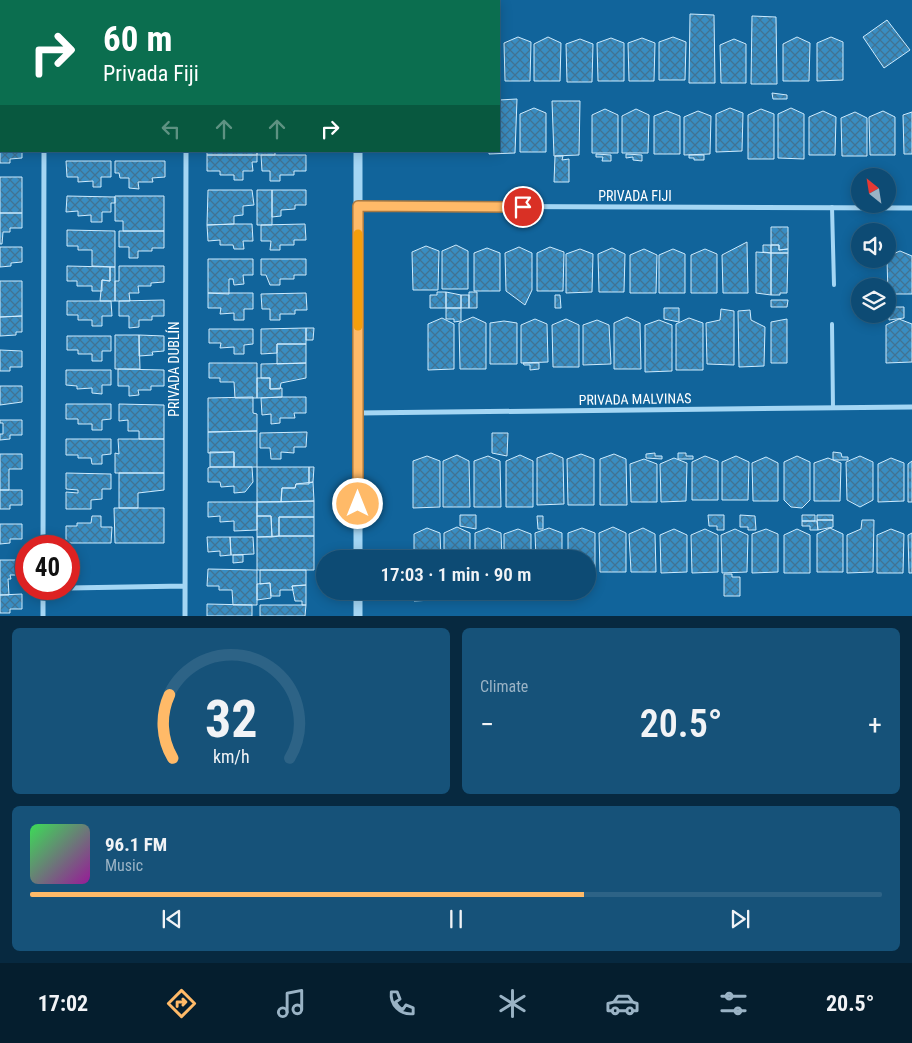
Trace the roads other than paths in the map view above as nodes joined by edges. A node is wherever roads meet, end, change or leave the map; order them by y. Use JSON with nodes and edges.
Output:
{"nodes":[{"id":1,"x":44,"y":152,"type":"edge"},
{"id":2,"x":186,"y":152,"type":"edge"},
{"id":3,"x":358,"y":152,"type":"edge"},
{"id":4,"x":358,"y":206,"type":"junction"},
{"id":5,"x":832,"y":207,"type":"junction"},
{"id":6,"x":912,"y":208,"type":"edge"},
{"id":7,"x":834,"y":284,"type":"dead end"},
{"id":8,"x":832,"y":324,"type":"dead end"},
{"id":9,"x":912,"y":407,"type":"edge"},
{"id":10,"x":834,"y":408,"type":"junction"},
{"id":11,"x":358,"y":413,"type":"junction"},
{"id":12,"x":43,"y":535,"type":"edge"},
{"id":13,"x":358,"y":550,"type":"edge"},
{"id":14,"x":185,"y":586,"type":"junction"},
{"id":15,"x":80,"y":588,"type":"edge"},
{"id":16,"x":43,"y":600,"type":"edge"},
{"id":17,"x":358,"y":600,"type":"edge"},
{"id":18,"x":43,"y":616,"type":"edge"},
{"id":19,"x":185,"y":616,"type":"edge"},
{"id":20,"x":358,"y":616,"type":"edge"}],
"edges":[{"from":1,"to":12,"type":"street"},
{"from":2,"to":14,"type":"street","name":"PRIVADA DUBLÍN"},
{"from":3,"to":4,"type":"street"},
{"from":4,"to":5,"type":"street","name":"PRIVADA FIJI"},
{"from":4,"to":11,"type":"street"},
{"from":5,"to":6,"type":"street","name":"PRIVADA FIJI"},
{"from":5,"to":7,"type":"lane"},
{"from":8,"to":10,"type":"lane"},
{"from":9,"to":10,"type":"street","name":"PRIVADA MALVINAS"},
{"from":10,"to":11,"type":"street","name":"PRIVADA MALVINAS"},
{"from":11,"to":13,"type":"street"},
{"from":14,"to":15,"type":"street"},
{"from":14,"to":19,"type":"street","name":"PRIVADA DUBLÍN"},
{"from":16,"to":18,"type":"street"},
{"from":17,"to":20,"type":"street"}]}
